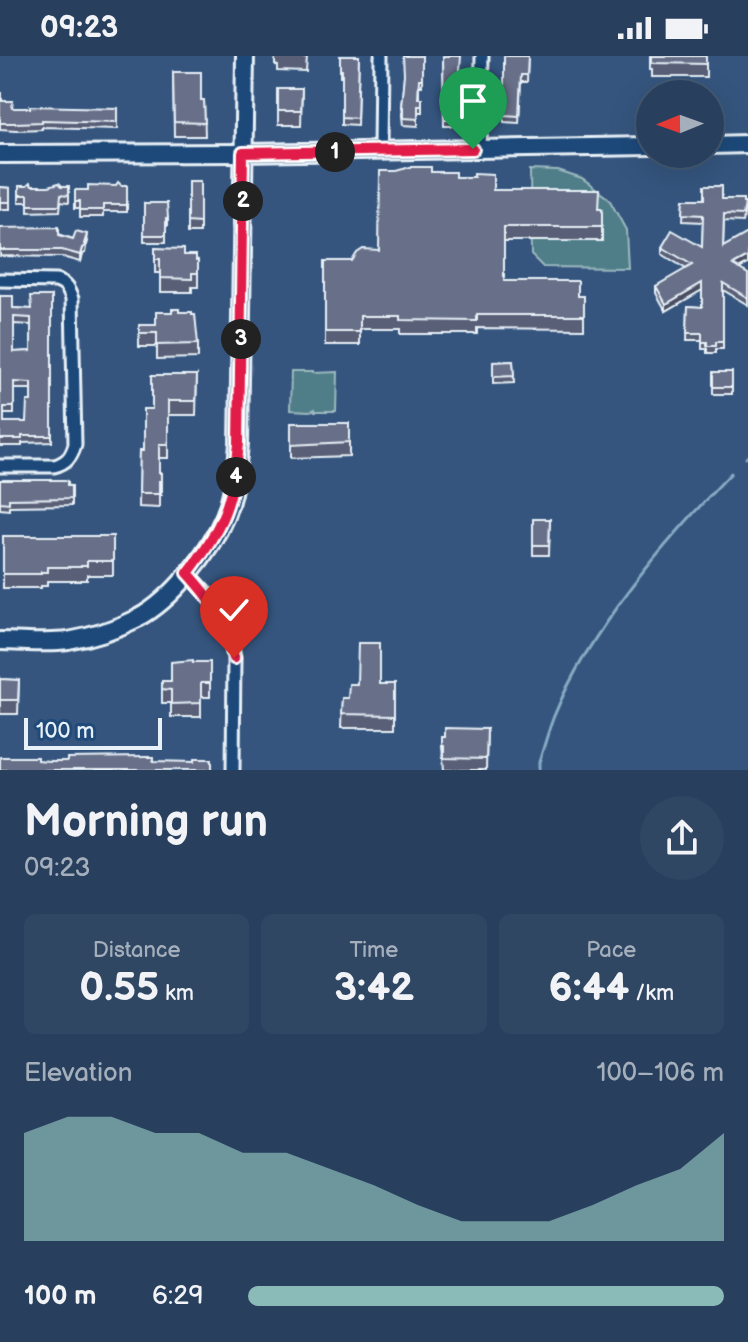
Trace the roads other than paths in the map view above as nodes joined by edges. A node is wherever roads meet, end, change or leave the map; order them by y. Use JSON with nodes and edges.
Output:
{"nodes":[{"id":1,"x":245,"y":56,"type":"edge"},
{"id":2,"x":381,"y":56,"type":"edge"},
{"id":3,"x":482,"y":56,"type":"edge"},
{"id":4,"x":748,"y":144,"type":"edge"},
{"id":5,"x":724,"y":145,"type":"edge"},
{"id":6,"x":636,"y":146,"type":"edge"},
{"id":7,"x":480,"y":149,"type":"junction"},
{"id":8,"x":380,"y":151,"type":"junction"},
{"id":9,"x":243,"y":153,"type":"junction"},
{"id":10,"x":0,"y":154,"type":"edge"},
{"id":11,"x":0,"y":280,"type":"edge"},
{"id":12,"x":0,"y":466,"type":"edge"},
{"id":13,"x":188,"y":573,"type":"junction"},
{"id":14,"x":0,"y":641,"type":"edge"},
{"id":15,"x":233,"y":770,"type":"edge"}],
"edges":[{"from":1,"to":9,"type":"main road"},
{"from":2,"to":8,"type":"street"},
{"from":3,"to":7,"type":"street"},
{"from":4,"to":5,"type":"main road"},
{"from":6,"to":7,"type":"main road"},
{"from":7,"to":8,"type":"main road"},
{"from":8,"to":9,"type":"main road"},
{"from":9,"to":10,"type":"main road"},
{"from":9,"to":13,"type":"main road"},
{"from":11,"to":12,"type":"street"},
{"from":13,"to":14,"type":"main road"},
{"from":13,"to":15,"type":"street"}]}
